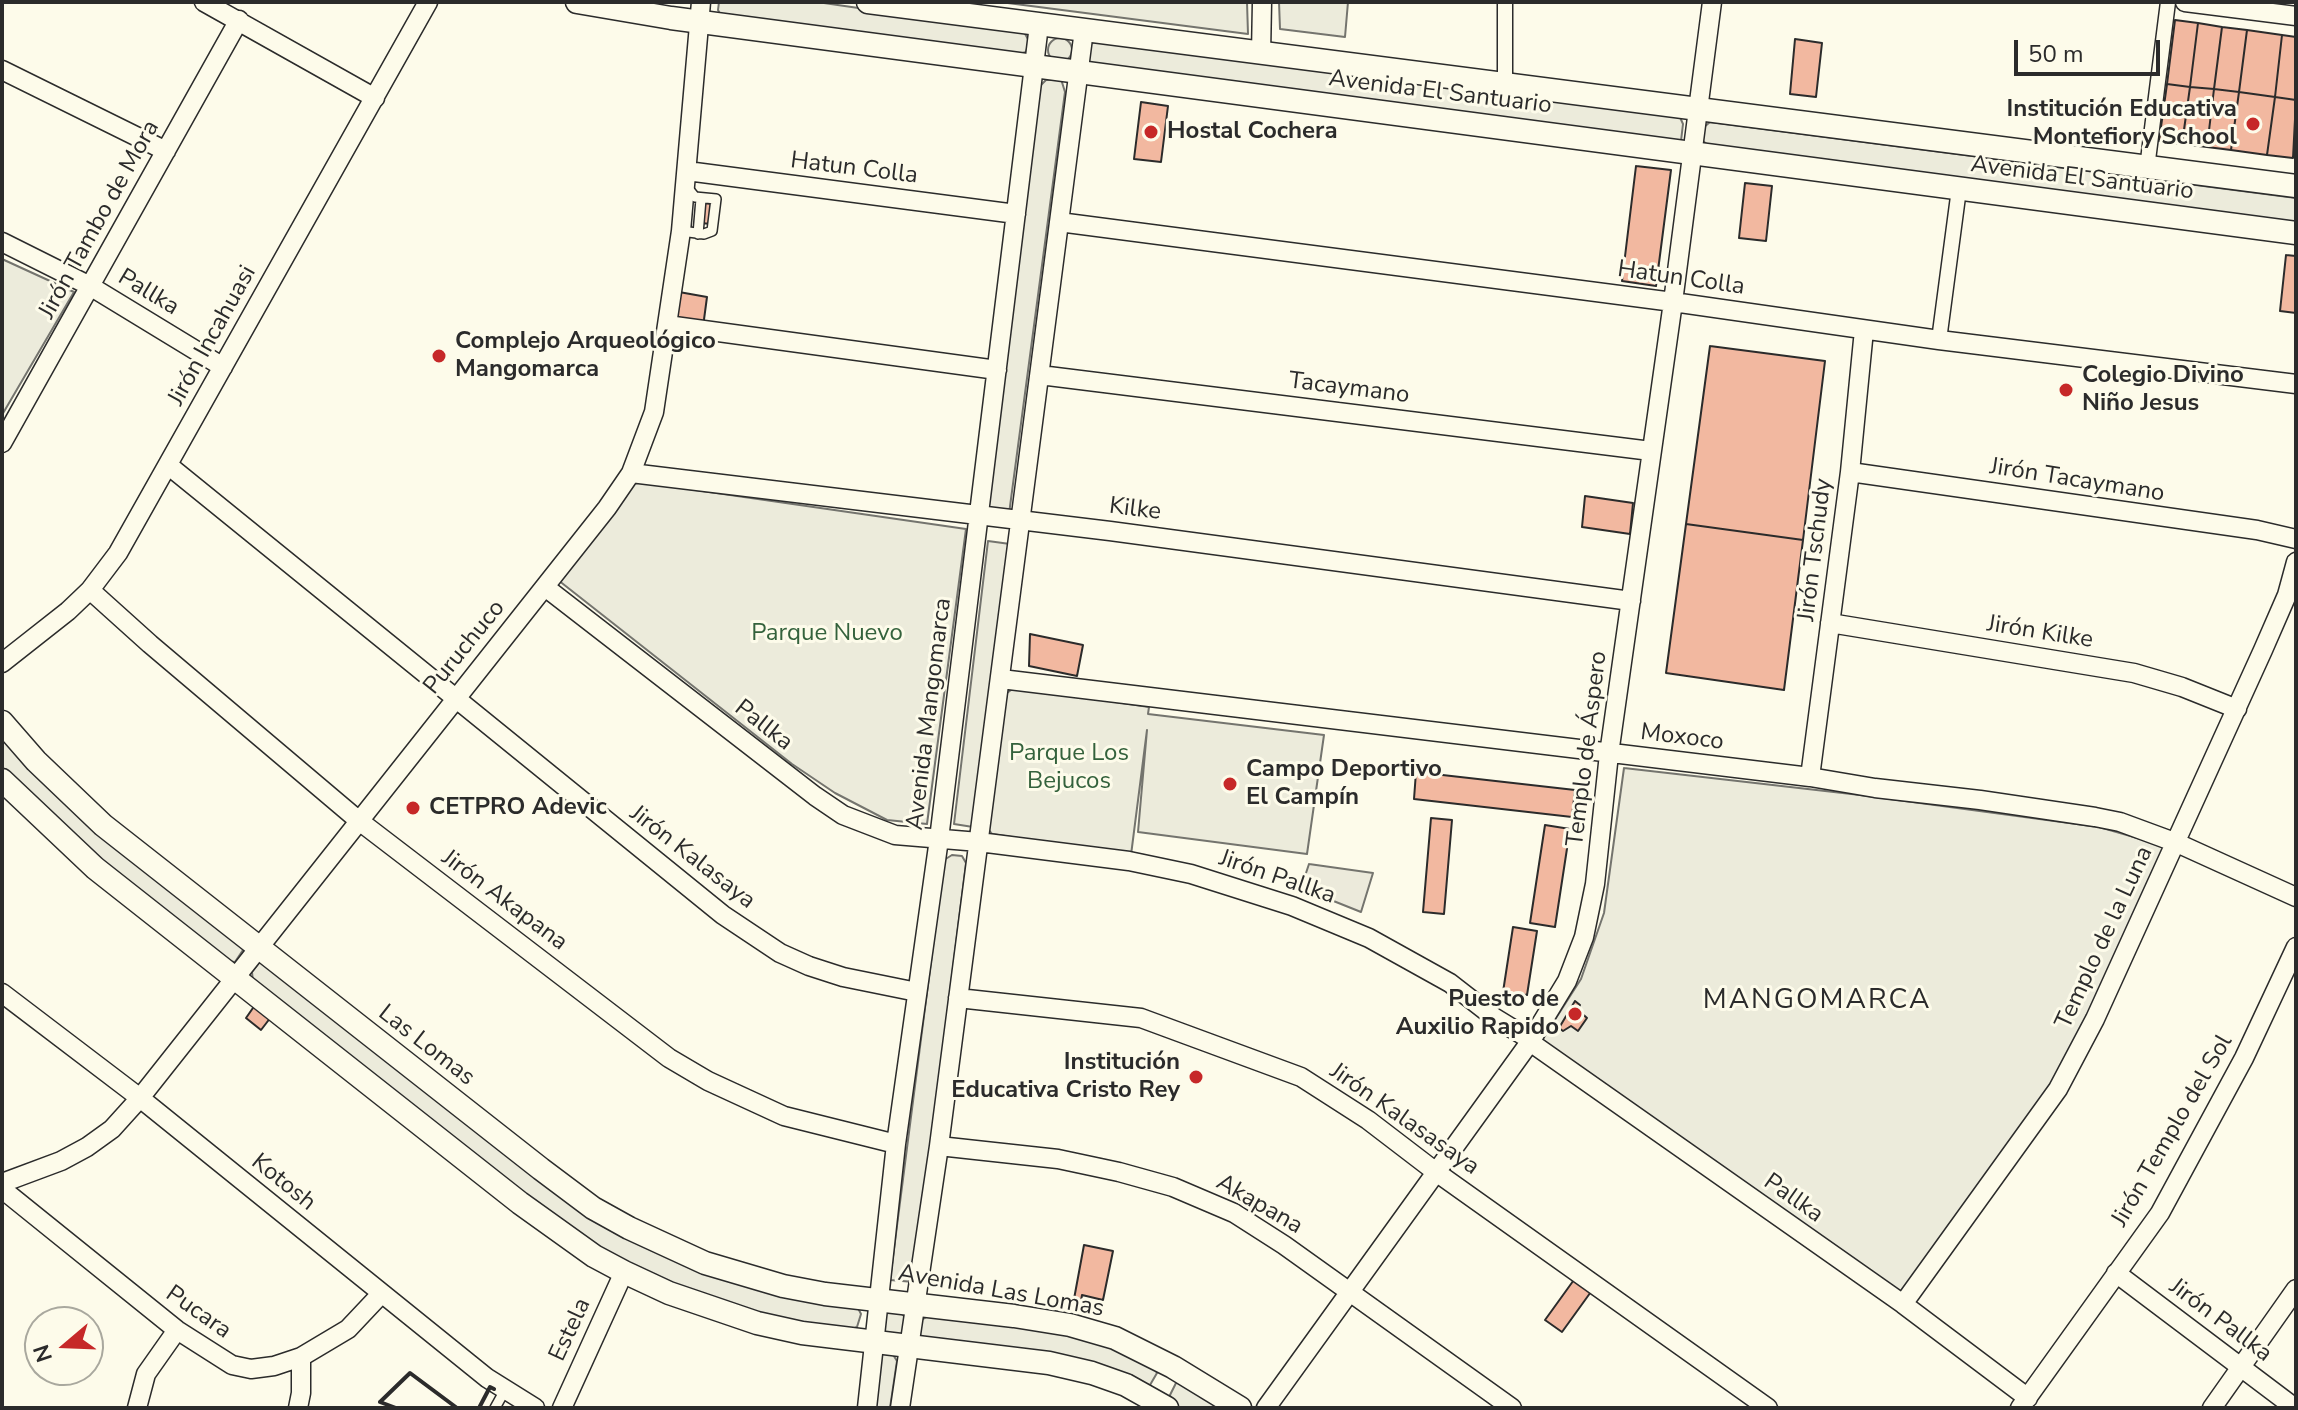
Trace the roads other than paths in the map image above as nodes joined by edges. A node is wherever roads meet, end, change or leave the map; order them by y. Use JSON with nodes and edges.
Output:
{"nodes":[{"id":1,"x":204,"y":2,"type":"edge"},
{"id":2,"x":428,"y":2,"type":"edge"},
{"id":3,"x":577,"y":2,"type":"edge"},
{"id":4,"x":868,"y":2,"type":"edge"},
{"id":5,"x":1262,"y":2,"type":"edge"},
{"id":6,"x":1508,"y":2,"type":"edge"},
{"id":7,"x":1712,"y":2,"type":"edge"},
{"id":8,"x":2168,"y":2,"type":"edge"},
{"id":9,"x":2185,"y":2,"type":"edge"},
{"id":10,"x":700,"y":12,"type":"edge"},
{"id":11,"x":2296,"y":16,"type":"edge"},
{"id":12,"x":239,"y":20,"type":"junction"},
{"id":13,"x":1039,"y":25,"type":"junction"},
{"id":14,"x":1084,"y":30,"type":"junction"},
{"id":15,"x":1261,"y":54,"type":"junction"},
{"id":16,"x":1034,"y":64,"type":"junction"},
{"id":17,"x":2,"y":70,"type":"edge"},
{"id":18,"x":1079,"y":72,"type":"junction"},
{"id":19,"x":1505,"y":84,"type":"junction"},
{"id":20,"x":375,"y":98,"type":"junction"},
{"id":21,"x":1698,"y":108,"type":"junction"},
{"id":22,"x":166,"y":151,"type":"junction"},
{"id":23,"x":1693,"y":152,"type":"junction"},
{"id":24,"x":2147,"y":168,"type":"junction"},
{"id":25,"x":723,"y":176,"type":"junction"},
{"id":26,"x":686,"y":179,"type":"junction"},
{"id":27,"x":2296,"y":186,"type":"edge"},
{"id":28,"x":1959,"y":189,"type":"junction"},
{"id":29,"x":701,"y":199,"type":"junction"},
{"id":30,"x":716,"y":199,"type":"junction"},
{"id":31,"x":1016,"y":214,"type":"junction"},
{"id":32,"x":1059,"y":222,"type":"junction"},
{"id":33,"x":689,"y":232,"type":"junction"},
{"id":34,"x":2296,"y":233,"type":"edge"},
{"id":35,"x":2,"y":242,"type":"edge"},
{"id":36,"x":90,"y":286,"type":"junction"},
{"id":37,"x":1673,"y":302,"type":"junction"},
{"id":38,"x":667,"y":325,"type":"junction"},
{"id":39,"x":1864,"y":330,"type":"junction"},
{"id":40,"x":1939,"y":340,"type":"junction"},
{"id":41,"x":223,"y":367,"type":"junction"},
{"id":42,"x":997,"y":370,"type":"junction"},
{"id":43,"x":1040,"y":375,"type":"junction"},
{"id":44,"x":2296,"y":384,"type":"edge"},
{"id":45,"x":2,"y":443,"type":"edge"},
{"id":46,"x":1651,"y":451,"type":"junction"},
{"id":47,"x":168,"y":465,"type":"junction"},
{"id":48,"x":1850,"y":472,"type":"junction"},
{"id":49,"x":631,"y":473,"type":"junction"},
{"id":50,"x":979,"y":515,"type":"junction"},
{"id":51,"x":1022,"y":522,"type":"junction"},
{"id":52,"x":2296,"y":539,"type":"edge"},
{"id":53,"x":2296,"y":562,"type":"edge"},
{"id":54,"x":545,"y":587,"type":"junction"},
{"id":55,"x":90,"y":590,"type":"junction"},
{"id":56,"x":1631,"y":601,"type":"junction"},
{"id":57,"x":1830,"y":623,"type":"junction"},
{"id":58,"x":2,"y":663,"type":"edge"},
{"id":59,"x":1001,"y":679,"type":"junction"},
{"id":60,"x":455,"y":698,"type":"junction"},
{"id":61,"x":2237,"y":709,"type":"junction"},
{"id":62,"x":2,"y":722,"type":"edge"},
{"id":63,"x":1609,"y":754,"type":"junction"},
{"id":64,"x":1810,"y":777,"type":"junction"},
{"id":65,"x":2,"y":780,"type":"edge"},
{"id":66,"x":358,"y":820,"type":"junction"},
{"id":67,"x":939,"y":839,"type":"junction"},
{"id":68,"x":979,"y":842,"type":"junction"},
{"id":69,"x":2177,"y":843,"type":"junction"},
{"id":70,"x":2296,"y":897,"type":"edge"},
{"id":71,"x":258,"y":947,"type":"junction"},
{"id":72,"x":2296,"y":947,"type":"edge"},
{"id":73,"x":236,"y":978,"type":"junction"},
{"id":74,"x":917,"y":992,"type":"junction"},
{"id":75,"x":2,"y":993,"type":"edge"},
{"id":76,"x":958,"y":998,"type":"junction"},
{"id":77,"x":1530,"y":1041,"type":"junction"},
{"id":78,"x":140,"y":1098,"type":"junction"},
{"id":79,"x":896,"y":1144,"type":"junction"},
{"id":80,"x":939,"y":1146,"type":"junction"},
{"id":81,"x":1436,"y":1172,"type":"junction"},
{"id":82,"x":2,"y":1183,"type":"edge"},
{"id":83,"x":2,"y":1189,"type":"edge"},
{"id":84,"x":624,"y":1272,"type":"junction"},
{"id":85,"x":2116,"y":1273,"type":"junction"},
{"id":86,"x":2296,"y":1289,"type":"edge"},
{"id":87,"x":1349,"y":1292,"type":"junction"},
{"id":88,"x":381,"y":1294,"type":"junction"},
{"id":89,"x":879,"y":1298,"type":"junction"},
{"id":90,"x":916,"y":1302,"type":"junction"},
{"id":91,"x":1903,"y":1304,"type":"junction"},
{"id":92,"x":177,"y":1330,"type":"junction"},
{"id":93,"x":874,"y":1342,"type":"junction"},
{"id":94,"x":909,"y":1345,"type":"junction"},
{"id":95,"x":301,"y":1357,"type":"junction"},
{"id":96,"x":1173,"y":1367,"type":"junction"},
{"id":97,"x":2242,"y":1368,"type":"junction"},
{"id":98,"x":505,"y":1390,"type":"junction"},
{"id":99,"x":2024,"y":1403,"type":"edge"},
{"id":100,"x":1161,"y":1404,"type":"edge"},
{"id":101,"x":137,"y":1408,"type":"edge"},
{"id":102,"x":298,"y":1408,"type":"edge"},
{"id":103,"x":495,"y":1408,"type":"edge"},
{"id":104,"x":535,"y":1408,"type":"edge"},
{"id":105,"x":562,"y":1408,"type":"edge"},
{"id":106,"x":867,"y":1408,"type":"edge"},
{"id":107,"x":900,"y":1408,"type":"edge"},
{"id":108,"x":1240,"y":1408,"type":"edge"},
{"id":109,"x":1266,"y":1408,"type":"edge"},
{"id":110,"x":1512,"y":1408,"type":"edge"},
{"id":111,"x":1768,"y":1408,"type":"edge"},
{"id":112,"x":2212,"y":1408,"type":"edge"},
{"id":113,"x":2295,"y":1408,"type":"edge"}],
"edges":[{"from":1,"to":12,"type":"street"},
{"from":2,"to":20,"type":"street","name":"Jirón Incahuasi"},
{"from":3,"to":10,"type":"street","name":"Avenida El Santuario"},
{"from":4,"to":13,"type":"street","name":"Avenida El Santuario"},
{"from":5,"to":15,"type":"street"},
{"from":6,"to":19,"type":"street"},
{"from":7,"to":21,"type":"street","name":"Templo de Áspero"},
{"from":8,"to":24,"type":"street"},
{"from":9,"to":11,"type":"street"},
{"from":10,"to":16,"type":"street","name":"Avenida El Santuario"},
{"from":10,"to":26,"type":"street","name":"Puruchuco"},
{"from":12,"to":20,"type":"street"},
{"from":12,"to":22,"type":"street","name":"Jirón Tambo de Mora"},
{"from":13,"to":14,"type":"street","name":"Avenida El Santuario"},
{"from":13,"to":16,"type":"street","name":"Avenida Mangomarca"},
{"from":14,"to":15,"type":"street","name":"Avenida El Santuario"},
{"from":14,"to":18,"type":"street"},
{"from":15,"to":19,"type":"street","name":"Avenida El Santuario"},
{"from":16,"to":18,"type":"street","name":"Avenida El Santuario"},
{"from":16,"to":31,"type":"street","name":"Avenida Mangomarca"},
{"from":17,"to":22,"type":"street"},
{"from":18,"to":23,"type":"street","name":"Avenida El Santuario"},
{"from":18,"to":32,"type":"street"},
{"from":19,"to":21,"type":"street","name":"Avenida El Santuario"},
{"from":20,"to":41,"type":"street","name":"Jirón Incahuasi"},
{"from":21,"to":23,"type":"street","name":"Templo de Áspero"},
{"from":21,"to":24,"type":"street","name":"Avenida El Santuario"},
{"from":22,"to":36,"type":"street","name":"Jirón Tambo de Mora"},
{"from":23,"to":28,"type":"street","name":"Avenida El Santuario"},
{"from":23,"to":37,"type":"street","name":"Templo de Áspero"},
{"from":24,"to":27,"type":"street","name":"Avenida El Santuario"},
{"from":25,"to":26,"type":"street","name":"Hatun Colla"},
{"from":25,"to":30,"type":"lane"},
{"from":25,"to":31,"type":"street","name":"Hatun Colla"},
{"from":26,"to":29,"type":"lane"},
{"from":26,"to":33,"type":"street","name":"Puruchuco"},
{"from":28,"to":34,"type":"street","name":"Avenida El Santuario"},
{"from":28,"to":40,"type":"street"},
{"from":29,"to":30,"type":"lane"},
{"from":29,"to":33,"type":"lane"},
{"from":30,"to":33,"type":"lane"},
{"from":31,"to":42,"type":"street","name":"Avenida Mangomarca"},
{"from":32,"to":37,"type":"street","name":"Hatun Colla"},
{"from":32,"to":43,"type":"street"},
{"from":33,"to":38,"type":"street","name":"Puruchuco"},
{"from":35,"to":36,"type":"street","name":"Pallka"},
{"from":36,"to":41,"type":"street","name":"Pallka"},
{"from":36,"to":45,"type":"street","name":"Jirón Tambo de Mora"},
{"from":37,"to":39,"type":"street","name":"Hatun Colla"},
{"from":37,"to":46,"type":"street","name":"Templo de Áspero"},
{"from":38,"to":42,"type":"street"},
{"from":38,"to":49,"type":"street","name":"Puruchuco"},
{"from":39,"to":40,"type":"street","name":"Hatun Colla"},
{"from":39,"to":48,"type":"street","name":"Jirón Tschudy"},
{"from":40,"to":44,"type":"street","name":"Hatun Colla"},
{"from":41,"to":47,"type":"street","name":"Jirón Incahuasi"},
{"from":42,"to":50,"type":"street","name":"Avenida Mangomarca"},
{"from":43,"to":46,"type":"street","name":"Tacaymano"},
{"from":43,"to":51,"type":"street"},
{"from":46,"to":56,"type":"street","name":"Templo de Áspero"},
{"from":47,"to":55,"type":"street","name":"Jirón Incahuasi"},
{"from":47,"to":60,"type":"street","name":"Jirón Kalasaya"},
{"from":48,"to":52,"type":"street","name":"Jirón Tacaymano"},
{"from":48,"to":57,"type":"street","name":"Jirón Tschudy"},
{"from":49,"to":50,"type":"street","name":"Kilke"},
{"from":49,"to":54,"type":"street","name":"Puruchuco"},
{"from":50,"to":51,"type":"street","name":"Kilke"},
{"from":50,"to":67,"type":"street","name":"Avenida Mangomarca"},
{"from":51,"to":56,"type":"street","name":"Kilke"},
{"from":51,"to":59,"type":"street"},
{"from":53,"to":61,"type":"street","name":"Templo de la Luna"},
{"from":54,"to":60,"type":"street","name":"Puruchuco"},
{"from":54,"to":67,"type":"street","name":"Pallka"},
{"from":55,"to":58,"type":"street","name":"Jirón Incahuasi"},
{"from":55,"to":66,"type":"street","name":"Jirón Akapana"},
{"from":56,"to":63,"type":"street","name":"Templo de Áspero"},
{"from":57,"to":61,"type":"street","name":"Jirón Kilke"},
{"from":57,"to":64,"type":"street","name":"Jirón Tschudy"},
{"from":59,"to":63,"type":"street","name":"Moxoco"},
{"from":59,"to":68,"type":"street"},
{"from":60,"to":66,"type":"street","name":"Puruchuco"},
{"from":60,"to":74,"type":"street","name":"Jirón Kalasaya"},
{"from":61,"to":69,"type":"street","name":"Templo de la Luna"},
{"from":62,"to":71,"type":"street","name":"Las Lomas"},
{"from":63,"to":64,"type":"street","name":"Moxoco"},
{"from":63,"to":77,"type":"street","name":"Templo de Áspero"},
{"from":64,"to":69,"type":"street","name":"Moxoco"},
{"from":65,"to":73,"type":"street"},
{"from":66,"to":71,"type":"street","name":"Puruchuco"},
{"from":66,"to":79,"type":"street","name":"Jirón Akapana"},
{"from":67,"to":68,"type":"street","name":"Pallka"},
{"from":67,"to":74,"type":"street","name":"Avenida Mangomarca"},
{"from":68,"to":76,"type":"street"},
{"from":68,"to":77,"type":"street","name":"Jirón Pallka"},
{"from":69,"to":70,"type":"street","name":"Moxoco"},
{"from":69,"to":91,"type":"street","name":"Templo de la Luna"},
{"from":71,"to":73,"type":"street","name":"Puruchuco"},
{"from":71,"to":89,"type":"street","name":"Las Lomas"},
{"from":72,"to":85,"type":"street","name":"Jirón Templo del Sol"},
{"from":73,"to":78,"type":"street","name":"Puruchuco"},
{"from":73,"to":84,"type":"street"},
{"from":74,"to":79,"type":"street","name":"Avenida Mangomarca"},
{"from":75,"to":78,"type":"street","name":"Kotosh"},
{"from":76,"to":80,"type":"street"},
{"from":76,"to":81,"type":"street","name":"Jirón Kalasasaya"},
{"from":77,"to":81,"type":"street","name":"Templo de Áspero"},
{"from":77,"to":91,"type":"street","name":"Pallka"},
{"from":78,"to":82,"type":"street","name":"Puruchuco"},
{"from":78,"to":88,"type":"street","name":"Kotosh"},
{"from":79,"to":89,"type":"street","name":"Avenida Mangomarca"},
{"from":80,"to":87,"type":"street","name":"Akapana"},
{"from":80,"to":90,"type":"street"},
{"from":81,"to":87,"type":"street","name":"Templo de Áspero"},
{"from":81,"to":111,"type":"street","name":"Jirón Kalasasaya"},
{"from":83,"to":92,"type":"street","name":"Pucara"},
{"from":84,"to":93,"type":"street"},
{"from":84,"to":105,"type":"street","name":"Estela"},
{"from":85,"to":97,"type":"street","name":"Jirón Pallka"},
{"from":85,"to":99,"type":"street","name":"Jirón Templo del Sol"},
{"from":86,"to":97,"type":"street"},
{"from":87,"to":109,"type":"street","name":"Templo de Áspero"},
{"from":87,"to":110,"type":"street","name":"Akapana"},
{"from":88,"to":95,"type":"street","name":"Pucara"},
{"from":88,"to":98,"type":"street","name":"Kotosh"},
{"from":89,"to":90,"type":"street","name":"Avenida Las Lomas"},
{"from":89,"to":93,"type":"street","name":"Avenida Mangomarca"},
{"from":90,"to":94,"type":"street"},
{"from":90,"to":96,"type":"street","name":"Avenida Las Lomas"},
{"from":91,"to":99,"type":"street","name":"Pallka"},
{"from":92,"to":95,"type":"street","name":"Pucara"},
{"from":92,"to":101,"type":"street"},
{"from":93,"to":94,"type":"street"},
{"from":93,"to":106,"type":"street","name":"Avenida Mangomarca"},
{"from":94,"to":100,"type":"street"},
{"from":94,"to":107,"type":"street"},
{"from":95,"to":102,"type":"street"},
{"from":96,"to":100,"type":"street"},
{"from":96,"to":108,"type":"street","name":"Avenida Las Lomas"},
{"from":97,"to":112,"type":"street"},
{"from":97,"to":113,"type":"street","name":"Jirón Pallka"},
{"from":98,"to":103,"type":"lane"},
{"from":98,"to":104,"type":"street","name":"Kotosh"}]}
